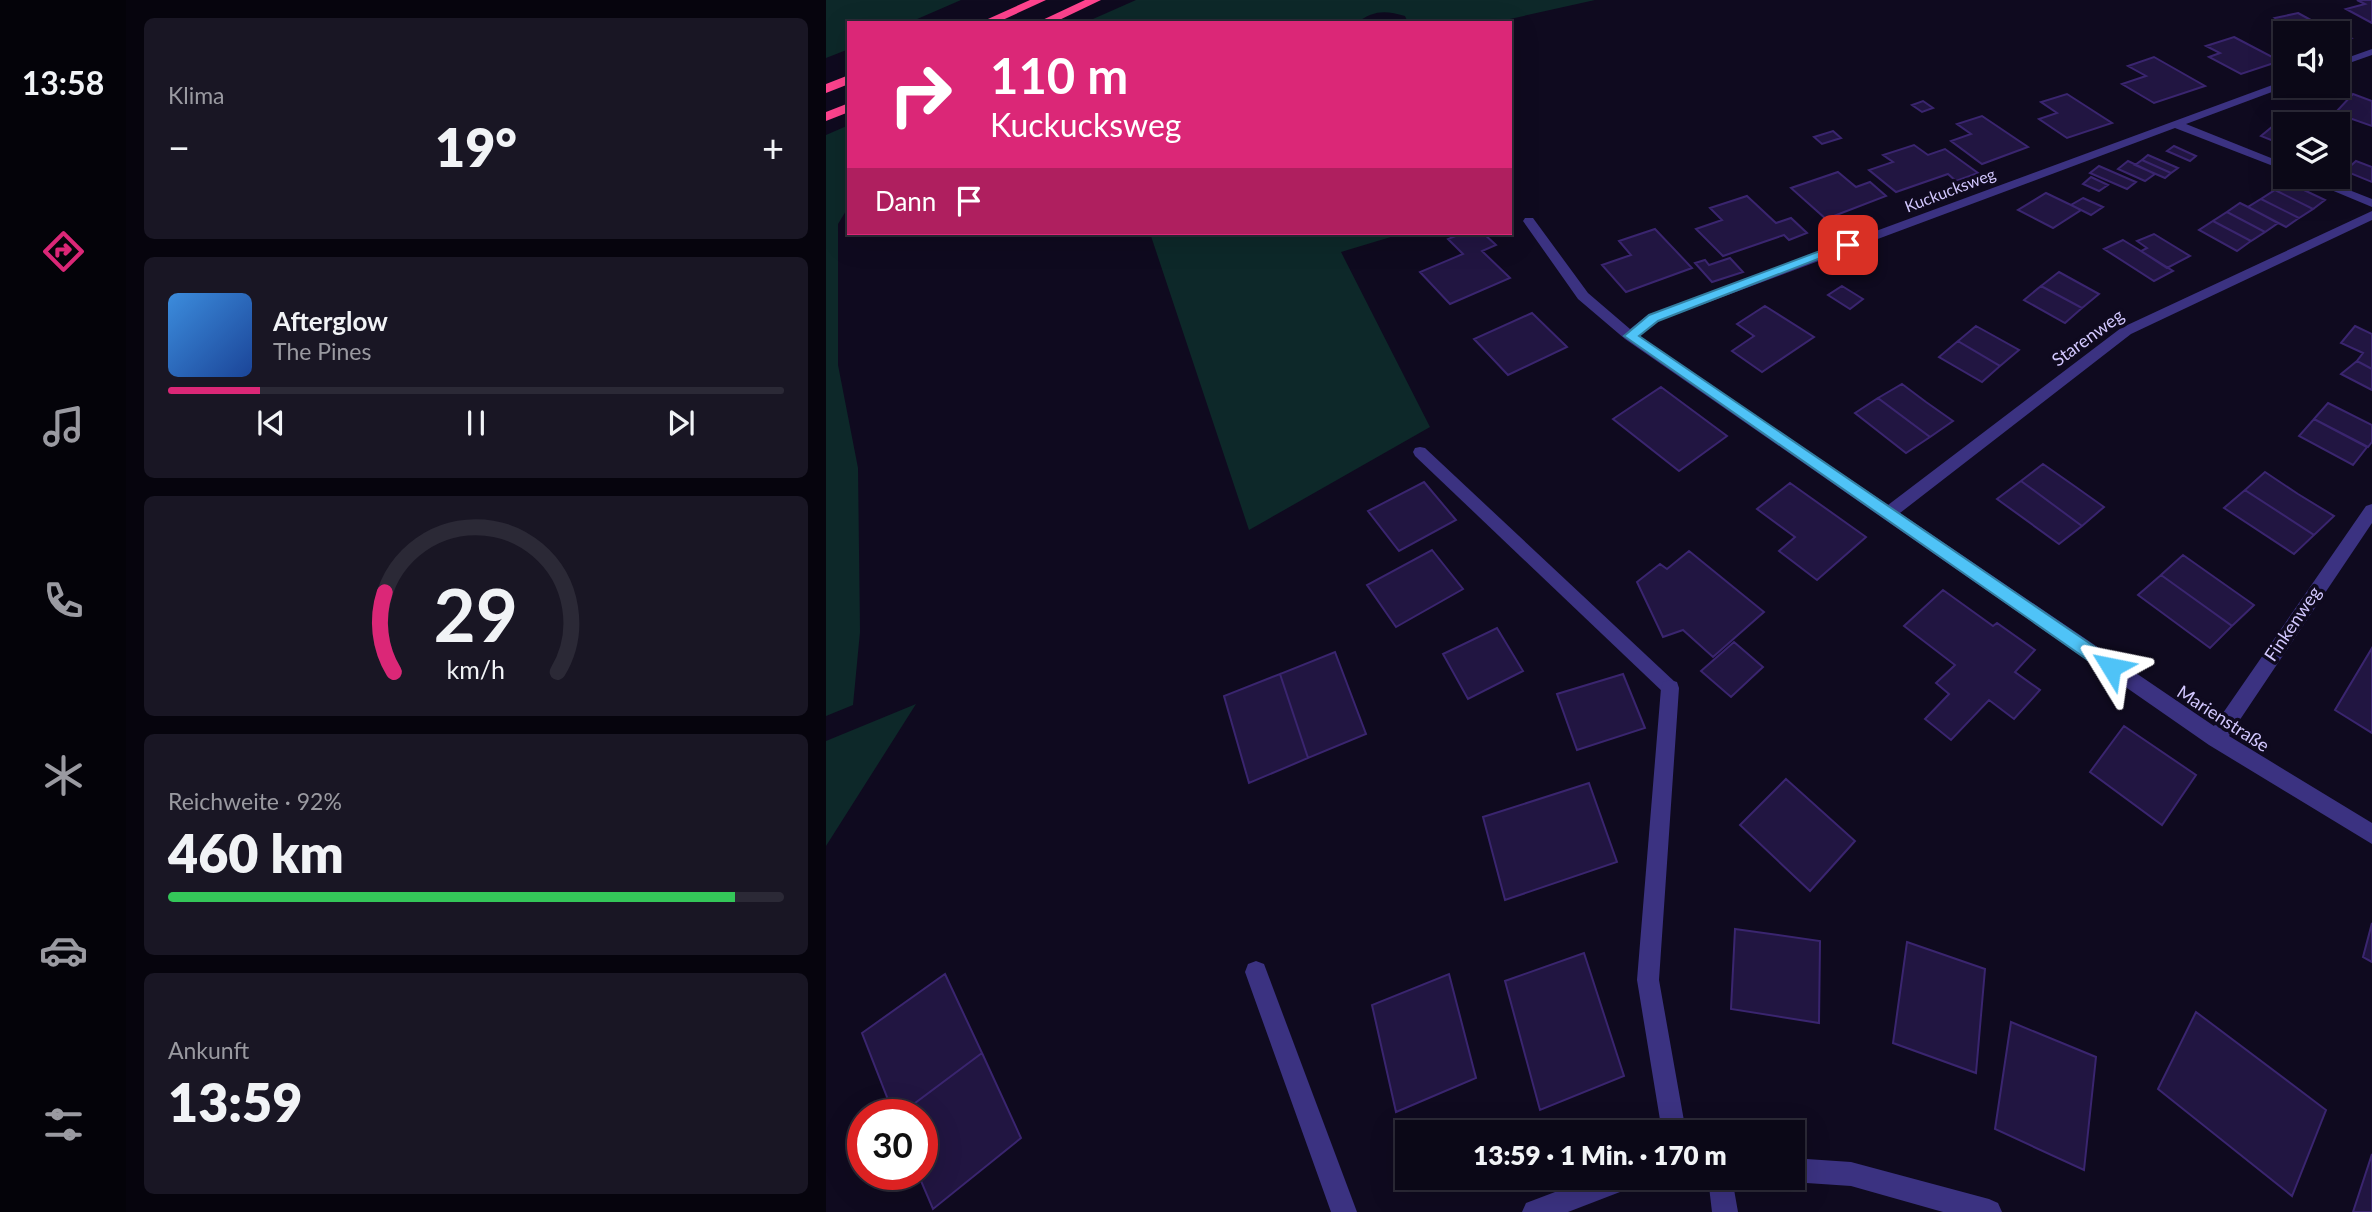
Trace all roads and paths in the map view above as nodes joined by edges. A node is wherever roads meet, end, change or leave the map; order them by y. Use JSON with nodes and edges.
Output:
{"nodes":[{"id":1,"x":1040,"y":0,"type":"edge"},
{"id":2,"x":1095,"y":0,"type":"edge"},
{"id":3,"x":990,"y":21,"type":"edge"},
{"id":4,"x":1047,"y":21,"type":"edge"},
{"id":5,"x":2372,"y":52,"type":"edge"},
{"id":6,"x":2350,"y":60,"type":"edge"},
{"id":7,"x":847,"y":80,"type":"edge"},
{"id":8,"x":2273,"y":88,"type":"edge"},
{"id":9,"x":826,"y":89,"type":"edge"},
{"id":10,"x":847,"y":108,"type":"edge"},
{"id":11,"x":826,"y":117,"type":"edge"},
{"id":12,"x":2173,"y":123,"type":"junction"},
{"id":13,"x":2273,"y":163,"type":"edge"},
{"id":14,"x":2336,"y":189,"type":"edge"},
{"id":15,"x":2372,"y":203,"type":"edge"},
{"id":16,"x":2372,"y":215,"type":"edge"},
{"id":17,"x":1529,"y":221,"type":"dead end"},
{"id":18,"x":1630,"y":336,"type":"junction"},
{"id":19,"x":1420,"y":452,"type":"dead end"},
{"id":20,"x":2372,"y":510,"type":"edge"},
{"id":21,"x":1889,"y":513,"type":"junction"},
{"id":22,"x":1670,"y":688,"type":"joint"},
{"id":23,"x":2216,"y":739,"type":"junction"},
{"id":24,"x":2372,"y":834,"type":"edge"},
{"id":25,"x":1256,"y":972,"type":"dead end"},
{"id":26,"x":1672,"y":1120,"type":"edge"},
{"id":27,"x":1805,"y":1171,"type":"edge"},
{"id":28,"x":1593,"y":1190,"type":"edge"},
{"id":29,"x":1722,"y":1190,"type":"edge"},
{"id":30,"x":1344,"y":1212,"type":"edge"},
{"id":31,"x":1535,"y":1212,"type":"edge"},
{"id":32,"x":1725,"y":1212,"type":"edge"},
{"id":33,"x":1989,"y":1212,"type":"edge"}],
"edges":[{"from":1,"to":3,"type":"highway"},
{"from":2,"to":4,"type":"highway"},
{"from":5,"to":6,"type":"street"},
{"from":7,"to":9,"type":"highway"},
{"from":8,"to":12,"type":"street","name":"Kuckucksweg"},
{"from":10,"to":11,"type":"highway"},
{"from":12,"to":13,"type":"street"},
{"from":12,"to":18,"type":"street","name":"Kuckucksweg"},
{"from":14,"to":15,"type":"street"},
{"from":16,"to":21,"type":"street","name":"Starenweg"},
{"from":17,"to":18,"type":"street","name":"Marienstraße"},
{"from":18,"to":21,"type":"street","name":"Marienstraße"},
{"from":19,"to":22,"type":"lane"},
{"from":20,"to":23,"type":"street","name":"Finkenweg"},
{"from":21,"to":23,"type":"street","name":"Marienstraße"},
{"from":22,"to":26,"type":"street"},
{"from":23,"to":24,"type":"street","name":"Marienstraße"},
{"from":25,"to":30,"type":"street"},
{"from":27,"to":33,"type":"street"},
{"from":28,"to":31,"type":"street"},
{"from":29,"to":32,"type":"street"}]}
